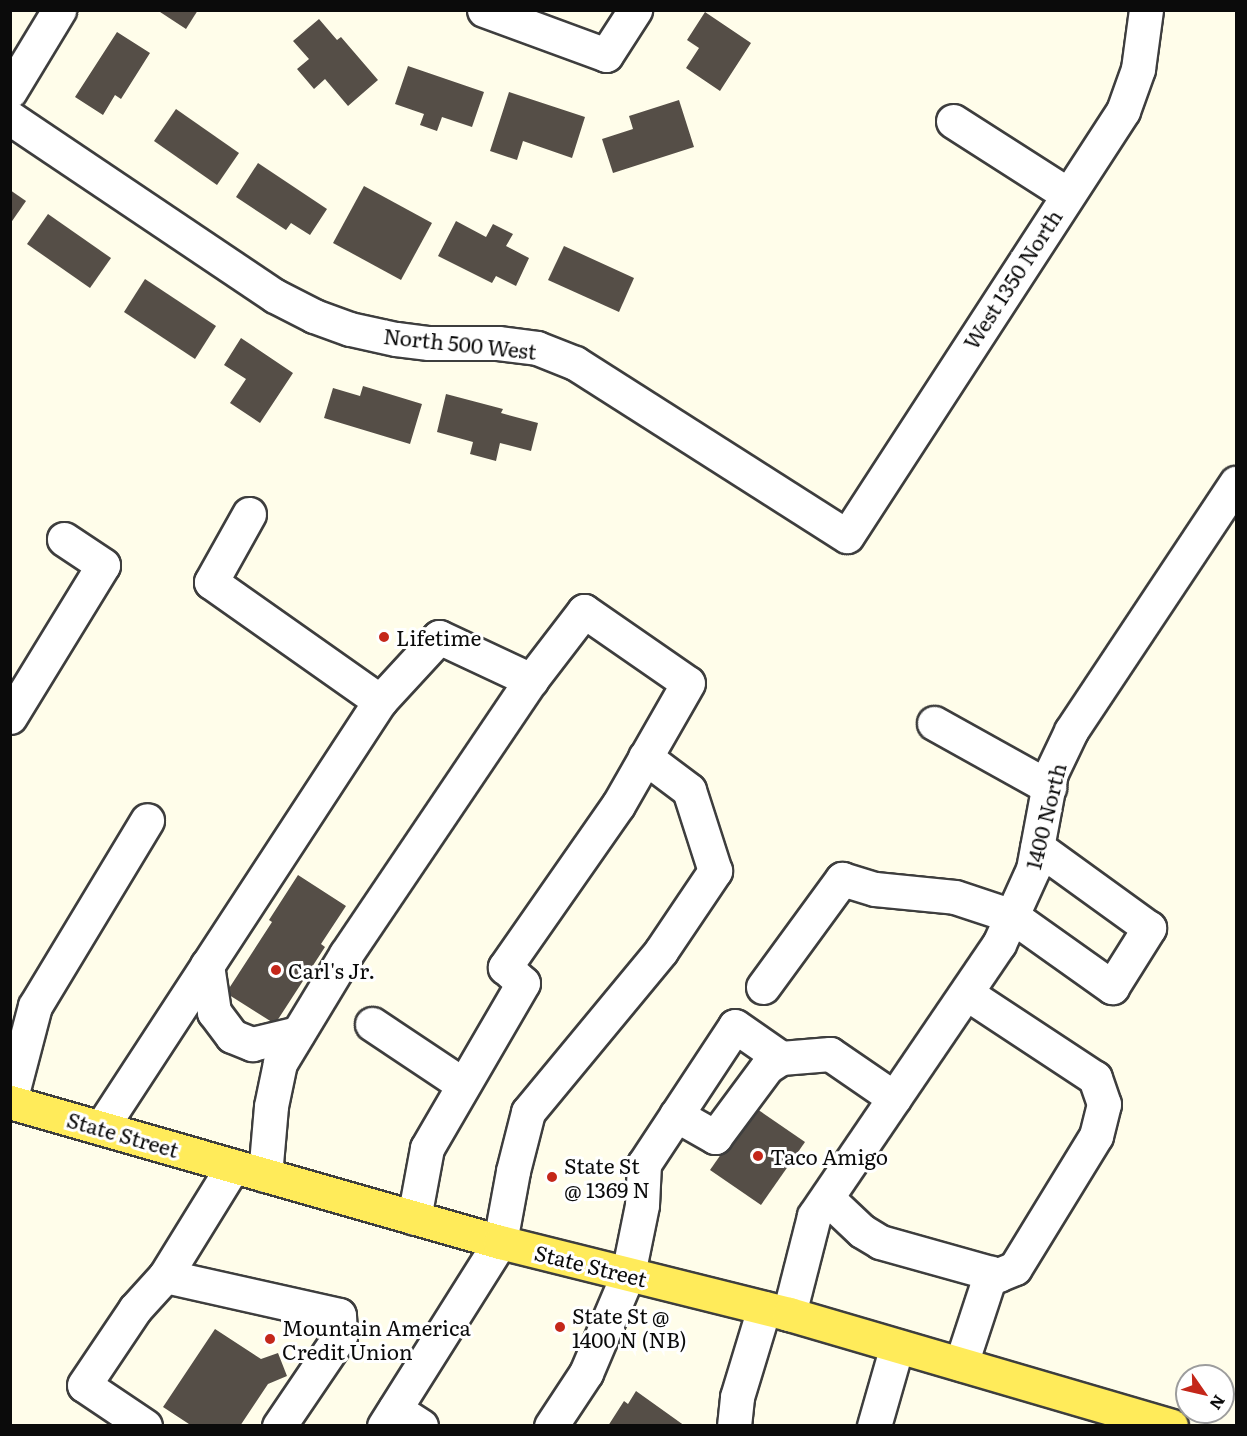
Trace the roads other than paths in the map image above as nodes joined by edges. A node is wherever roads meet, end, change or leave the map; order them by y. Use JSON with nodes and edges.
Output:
{"nodes":[{"id":1,"x":58,"y":10,"type":"edge"},
{"id":2,"x":484,"y":10,"type":"edge"},
{"id":3,"x":635,"y":10,"type":"edge"},
{"id":4,"x":1146,"y":10,"type":"edge"},
{"id":5,"x":10,"y":91,"type":"edge"},
{"id":6,"x":10,"y":118,"type":"edge"},
{"id":7,"x":953,"y":121,"type":"dead end"},
{"id":8,"x":1067,"y":194,"type":"junction"},
{"id":9,"x":1235,"y":488,"type":"edge"},
{"id":10,"x":249,"y":514,"type":"dead end"},
{"id":11,"x":847,"y":536,"type":"joint"},
{"id":12,"x":64,"y":539,"type":"dead end"},
{"id":13,"x":531,"y":680,"type":"junction"},
{"id":14,"x":380,"y":701,"type":"junction"},
{"id":15,"x":10,"y":717,"type":"edge"},
{"id":16,"x":934,"y":723,"type":"dead end"},
{"id":17,"x":645,"y":757,"type":"junction"},
{"id":18,"x":1049,"y":788,"type":"junction"},
{"id":19,"x":147,"y":820,"type":"dead end"},
{"id":20,"x":1037,"y":847,"type":"junction"},
{"id":21,"x":1012,"y":916,"type":"junction"},
{"id":22,"x":207,"y":965,"type":"junction"},
{"id":23,"x":763,"y":987,"type":"dead end"},
{"id":24,"x":966,"y":993,"type":"junction"},
{"id":25,"x":372,"y":1024,"type":"dead end"},
{"id":26,"x":298,"y":1033,"type":"junction"},
{"id":27,"x":781,"y":1058,"type":"junction"},
{"id":28,"x":462,"y":1084,"type":"junction"},
{"id":29,"x":894,"y":1098,"type":"junction"},
{"id":30,"x":10,"y":1101,"type":"edge"},
{"id":31,"x":676,"y":1115,"type":"junction"},
{"id":32,"x":101,"y":1128,"type":"junction"},
{"id":33,"x":233,"y":1166,"type":"junction"},
{"id":34,"x":265,"y":1175,"type":"junction"},
{"id":35,"x":826,"y":1198,"type":"junction"},
{"id":36,"x":414,"y":1218,"type":"junction"},
{"id":37,"x":500,"y":1242,"type":"junction"},
{"id":38,"x":991,"y":1273,"type":"junction"},
{"id":39,"x":628,"y":1274,"type":"junction"},
{"id":40,"x":165,"y":1276,"type":"junction"},
{"id":41,"x":776,"y":1311,"type":"junction"},
{"id":42,"x":897,"y":1346,"type":"junction"},
{"id":43,"x":961,"y":1364,"type":"junction"},
{"id":44,"x":400,"y":1420,"type":"edge"},
{"id":45,"x":1152,"y":1423,"type":"edge"},
{"id":46,"x":145,"y":1425,"type":"edge"},
{"id":47,"x":279,"y":1425,"type":"edge"},
{"id":48,"x":550,"y":1425,"type":"edge"},
{"id":49,"x":734,"y":1425,"type":"edge"},
{"id":50,"x":874,"y":1425,"type":"edge"}],
"edges":[{"from":1,"to":5,"type":"street"},
{"from":2,"to":3,"type":"street"},
{"from":4,"to":8,"type":"street","name":"West 1350 North"},
{"from":6,"to":11,"type":"street","name":"North 500 West"},
{"from":7,"to":8,"type":"street"},
{"from":8,"to":11,"type":"street","name":"West 1350 North"},
{"from":9,"to":18,"type":"street","name":"1400 North"},
{"from":10,"to":14,"type":"street"},
{"from":12,"to":15,"type":"street"},
{"from":13,"to":14,"type":"street"},
{"from":13,"to":17,"type":"street"},
{"from":13,"to":26,"type":"street"},
{"from":14,"to":22,"type":"street"},
{"from":16,"to":18,"type":"street"},
{"from":17,"to":28,"type":"street"},
{"from":17,"to":37,"type":"street"},
{"from":18,"to":20,"type":"street","name":"1400 North"},
{"from":19,"to":30,"type":"street"},
{"from":20,"to":21,"type":"street","name":"1400 North"},
{"from":20,"to":21,"type":"street"},
{"from":21,"to":23,"type":"street"},
{"from":21,"to":24,"type":"street","name":"1400 North"},
{"from":22,"to":26,"type":"street"},
{"from":22,"to":32,"type":"street"},
{"from":24,"to":29,"type":"street","name":"1400 North"},
{"from":24,"to":38,"type":"street"},
{"from":25,"to":28,"type":"street"},
{"from":26,"to":34,"type":"street"},
{"from":27,"to":29,"type":"street"},
{"from":27,"to":31,"type":"street"},
{"from":27,"to":31,"type":"street"},
{"from":28,"to":36,"type":"street"},
{"from":29,"to":35,"type":"street","name":"1400 North"},
{"from":30,"to":32,"type":"main road","name":"State Street"},
{"from":31,"to":39,"type":"street"},
{"from":32,"to":33,"type":"main road","name":"State Street"},
{"from":33,"to":34,"type":"main road","name":"State Street"},
{"from":33,"to":40,"type":"street"},
{"from":34,"to":36,"type":"main road","name":"State Street"},
{"from":35,"to":38,"type":"street"},
{"from":35,"to":41,"type":"street","name":"1400 North"},
{"from":36,"to":37,"type":"main road","name":"State Street"},
{"from":37,"to":39,"type":"main road","name":"State Street"},
{"from":37,"to":44,"type":"street"},
{"from":38,"to":43,"type":"street"},
{"from":39,"to":41,"type":"main road","name":"State Street"},
{"from":39,"to":48,"type":"street"},
{"from":40,"to":46,"type":"street"},
{"from":40,"to":47,"type":"street"},
{"from":41,"to":42,"type":"main road","name":"State Street"},
{"from":41,"to":49,"type":"street","name":"1400 North"},
{"from":42,"to":43,"type":"main road","name":"State Street"},
{"from":42,"to":50,"type":"street"},
{"from":43,"to":45,"type":"main road","name":"State Street"}]}
